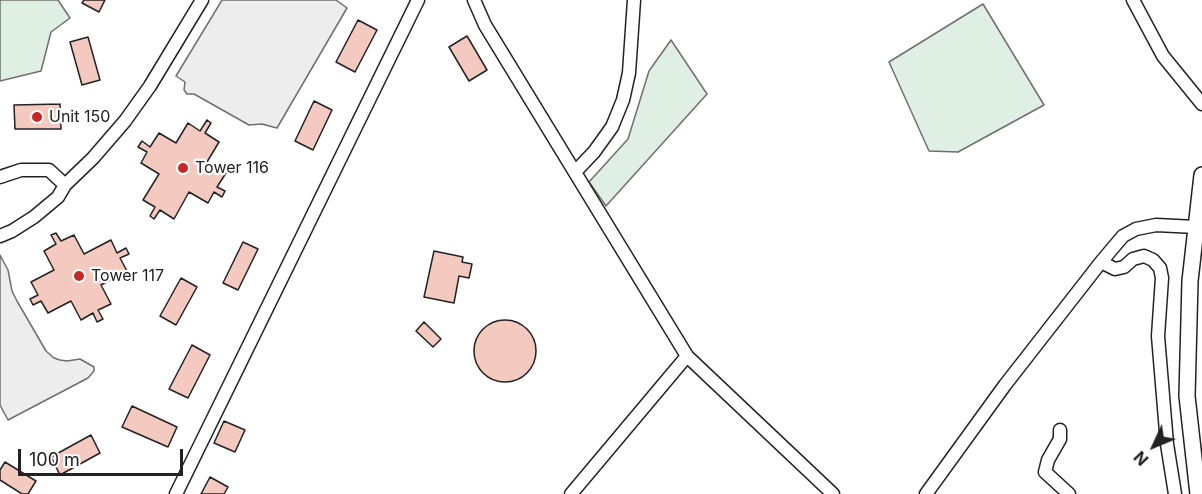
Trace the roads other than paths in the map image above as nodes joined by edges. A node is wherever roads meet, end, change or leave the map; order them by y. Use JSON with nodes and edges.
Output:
{"nodes":[{"id":1,"x":202,"y":0,"type":"edge"},
{"id":2,"x":418,"y":0,"type":"edge"},
{"id":3,"x":474,"y":0,"type":"edge"},
{"id":4,"x":634,"y":0,"type":"edge"},
{"id":5,"x":1133,"y":0,"type":"edge"},
{"id":6,"x":1202,"y":104,"type":"edge"},
{"id":7,"x":575,"y":172,"type":"junction"},
{"id":8,"x":1202,"y":175,"type":"edge"},
{"id":9,"x":0,"y":177,"type":"edge"},
{"id":10,"x":65,"y":185,"type":"junction"},
{"id":11,"x":1196,"y":227,"type":"junction"},
{"id":12,"x":0,"y":236,"type":"edge"},
{"id":13,"x":1101,"y":261,"type":"junction"},
{"id":14,"x":687,"y":356,"type":"junction"},
{"id":15,"x":1060,"y":429,"type":"dead end"},
{"id":16,"x":176,"y":494,"type":"edge"},
{"id":17,"x":571,"y":494,"type":"edge"},
{"id":18,"x":833,"y":494,"type":"edge"},
{"id":19,"x":926,"y":494,"type":"edge"},
{"id":20,"x":1069,"y":494,"type":"edge"},
{"id":21,"x":1175,"y":494,"type":"edge"},
{"id":22,"x":1198,"y":494,"type":"edge"}],
"edges":[{"from":1,"to":10,"type":"street"},
{"from":2,"to":16,"type":"street"},
{"from":3,"to":7,"type":"street"},
{"from":4,"to":7,"type":"street"},
{"from":5,"to":6,"type":"street"},
{"from":7,"to":14,"type":"street"},
{"from":8,"to":11,"type":"main road"},
{"from":9,"to":10,"type":"street"},
{"from":10,"to":12,"type":"street"},
{"from":11,"to":13,"type":"street"},
{"from":11,"to":22,"type":"main road"},
{"from":13,"to":19,"type":"street"},
{"from":13,"to":21,"type":"street"},
{"from":14,"to":17,"type":"street"},
{"from":14,"to":18,"type":"street"},
{"from":15,"to":20,"type":"street"}]}
